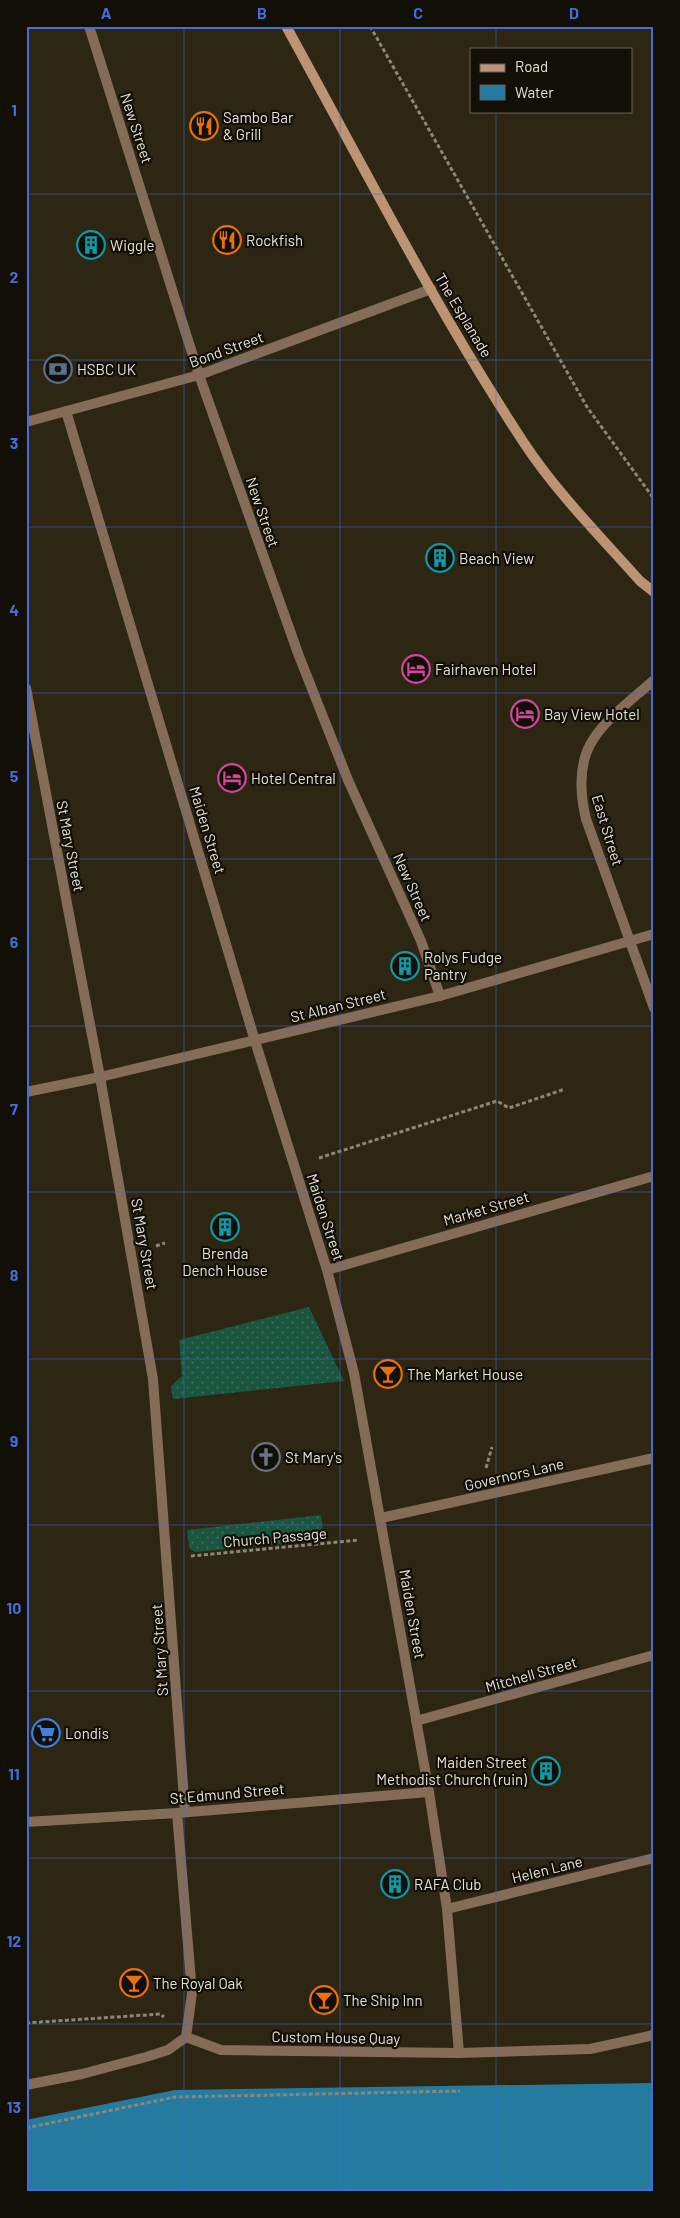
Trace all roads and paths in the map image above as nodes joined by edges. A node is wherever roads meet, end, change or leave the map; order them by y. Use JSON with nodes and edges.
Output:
{"nodes":[{"id":1,"x":89,"y":26,"type":"edge"},
{"id":2,"x":286,"y":26,"type":"edge"},
{"id":3,"x":370,"y":26,"type":"edge"},
{"id":4,"x":431,"y":289,"type":"junction"},
{"id":5,"x":199,"y":376,"type":"junction"},
{"id":6,"x":66,"y":411,"type":"junction"},
{"id":7,"x":26,"y":422,"type":"edge"},
{"id":8,"x":654,"y":499,"type":"edge"},
{"id":9,"x":654,"y":592,"type":"edge"},
{"id":10,"x":654,"y":680,"type":"edge"},
{"id":11,"x":26,"y":688,"type":"edge"},
{"id":12,"x":654,"y":934,"type":"edge"},
{"id":13,"x":631,"y":941,"type":"junction"},
{"id":14,"x":440,"y":996,"type":"junction"},
{"id":15,"x":654,"y":1008,"type":"edge"},
{"id":16,"x":255,"y":1041,"type":"junction"},
{"id":17,"x":100,"y":1078,"type":"junction"},
{"id":18,"x":565,"y":1089,"type":"dead end"},
{"id":19,"x":26,"y":1092,"type":"edge"},
{"id":20,"x":294,"y":1166,"type":"junction"},
{"id":21,"x":654,"y":1176,"type":"edge"},
{"id":22,"x":327,"y":1270,"type":"junction"},
{"id":23,"x":654,"y":1458,"type":"edge"},
{"id":24,"x":381,"y":1518,"type":"junction"},
{"id":25,"x":384,"y":1538,"type":"junction"},
{"id":26,"x":168,"y":1558,"type":"junction"},
{"id":27,"x":654,"y":1655,"type":"edge"},
{"id":28,"x":416,"y":1722,"type":"junction"},
{"id":29,"x":429,"y":1792,"type":"junction"},
{"id":30,"x":181,"y":1812,"type":"junction"},
{"id":31,"x":26,"y":1822,"type":"edge"},
{"id":32,"x":654,"y":1858,"type":"edge"},
{"id":33,"x":447,"y":1909,"type":"junction"},
{"id":34,"x":26,"y":2023,"type":"edge"},
{"id":35,"x":654,"y":2035,"type":"edge"},
{"id":36,"x":186,"y":2037,"type":"junction"},
{"id":37,"x":459,"y":2053,"type":"junction"},
{"id":38,"x":26,"y":2085,"type":"edge"},
{"id":39,"x":460,"y":2091,"type":"dead end"},
{"id":40,"x":26,"y":2128,"type":"edge"}],
"edges":[{"from":1,"to":5,"type":"street","name":"New Street"},
{"from":2,"to":4,"type":"street","name":"The Esplanade"},
{"from":3,"to":8,"type":"path"},
{"from":4,"to":5,"type":"street","name":"Bond Street"},
{"from":4,"to":9,"type":"street","name":"The Esplanade"},
{"from":5,"to":6,"type":"street","name":"Bond Street"},
{"from":5,"to":14,"type":"street","name":"New Street"},
{"from":6,"to":7,"type":"street","name":"Bond Street"},
{"from":6,"to":16,"type":"street","name":"Maiden Street"},
{"from":10,"to":13,"type":"street","name":"East Street"},
{"from":11,"to":17,"type":"street","name":"St Mary Street"},
{"from":12,"to":13,"type":"street","name":"St Alban Street"},
{"from":13,"to":14,"type":"street","name":"St Alban Street"},
{"from":13,"to":15,"type":"street","name":"East Street"},
{"from":14,"to":16,"type":"street","name":"St Alban Street"},
{"from":16,"to":17,"type":"street","name":"St Alban Street"},
{"from":16,"to":20,"type":"street","name":"Maiden Street"},
{"from":17,"to":19,"type":"street","name":"St Alban Street"},
{"from":17,"to":26,"type":"street","name":"St Mary Street"},
{"from":18,"to":20,"type":"path"},
{"from":20,"to":22,"type":"street","name":"Maiden Street"},
{"from":21,"to":22,"type":"street","name":"Market Street"},
{"from":22,"to":24,"type":"street","name":"Maiden Street"},
{"from":23,"to":24,"type":"street","name":"Governors Lane"},
{"from":24,"to":25,"type":"street","name":"Maiden Street"},
{"from":25,"to":26,"type":"path","name":"Church Passage"},
{"from":25,"to":28,"type":"street","name":"Maiden Street"},
{"from":26,"to":30,"type":"street","name":"St Mary Street"},
{"from":27,"to":28,"type":"street","name":"Mitchell Street"},
{"from":28,"to":29,"type":"street","name":"Maiden Street"},
{"from":29,"to":30,"type":"street","name":"St Edmund Street"},
{"from":29,"to":33,"type":"street","name":"Maiden Street"},
{"from":30,"to":31,"type":"street","name":"St Edmund Street"},
{"from":30,"to":36,"type":"street","name":"St Mary Street"},
{"from":32,"to":33,"type":"street","name":"Helen Lane"},
{"from":33,"to":37,"type":"street","name":"Maiden Street"},
{"from":34,"to":36,"type":"path"},
{"from":35,"to":37,"type":"street","name":"Custom House Quay"},
{"from":36,"to":37,"type":"street","name":"Custom House Quay"},
{"from":36,"to":38,"type":"street"},
{"from":39,"to":40,"type":"path"}]}
